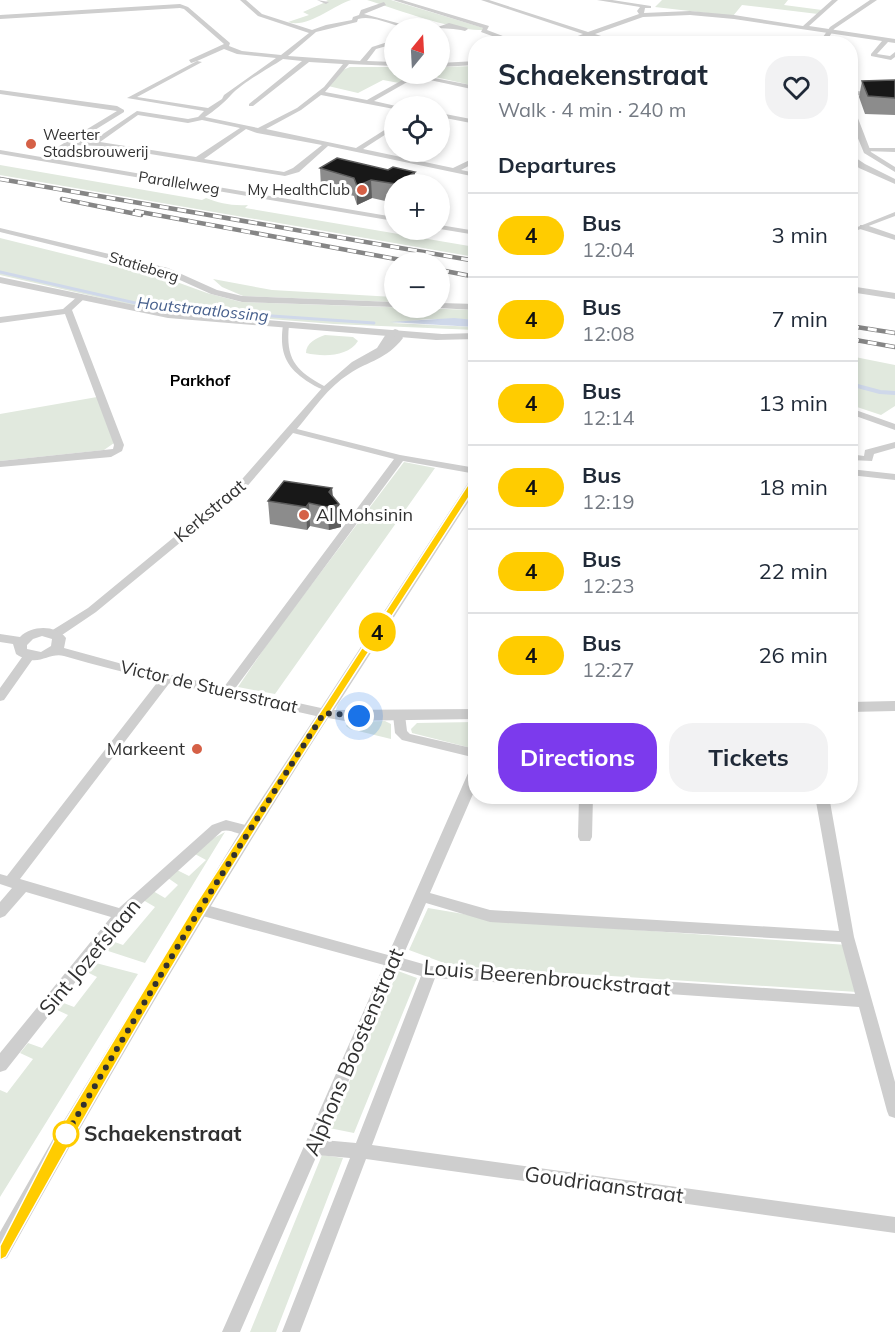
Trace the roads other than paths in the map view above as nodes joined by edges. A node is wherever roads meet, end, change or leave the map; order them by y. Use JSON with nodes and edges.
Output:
{"nodes":[{"id":1,"x":243,"y":0,"type":"edge"},
{"id":2,"x":396,"y":0,"type":"edge"},
{"id":3,"x":484,"y":0,"type":"edge"},
{"id":4,"x":600,"y":0,"type":"edge"},
{"id":5,"x":658,"y":0,"type":"edge"},
{"id":6,"x":835,"y":0,"type":"edge"},
{"id":7,"x":874,"y":0,"type":"edge"},
{"id":8,"x":169,"y":2,"type":"edge"},
{"id":9,"x":384,"y":4,"type":"dead end"},
{"id":10,"x":646,"y":7,"type":"junction"},
{"id":11,"x":679,"y":13,"type":"junction"},
{"id":12,"x":365,"y":15,"type":"junction"},
{"id":13,"x":642,"y":15,"type":"junction"},
{"id":14,"x":0,"y":17,"type":"edge"},
{"id":15,"x":851,"y":17,"type":"junction"},
{"id":16,"x":384,"y":20,"type":"edge"},
{"id":17,"x":450,"y":26,"type":"edge"},
{"id":18,"x":804,"y":28,"type":"junction"},
{"id":19,"x":483,"y":31,"type":"junction"},
{"id":20,"x":312,"y":32,"type":"junction"},
{"id":21,"x":829,"y":32,"type":"junction"},
{"id":22,"x":838,"y":33,"type":"junction"},
{"id":23,"x":588,"y":35,"type":"junction"},
{"id":24,"x":498,"y":36,"type":"edge"},
{"id":25,"x":585,"y":36,"type":"edge"},
{"id":26,"x":592,"y":36,"type":"edge"},
{"id":27,"x":826,"y":36,"type":"edge"},
{"id":28,"x":836,"y":36,"type":"edge"},
{"id":29,"x":886,"y":40,"type":"junction"},
{"id":30,"x":895,"y":41,"type":"edge"},
{"id":31,"x":384,"y":45,"type":"edge"},
{"id":32,"x":224,"y":47,"type":"junction"},
{"id":33,"x":254,"y":48,"type":"dead end"},
{"id":34,"x":288,"y":52,"type":"junction"},
{"id":35,"x":895,"y":54,"type":"edge"},
{"id":36,"x":873,"y":55,"type":"junction"},
{"id":37,"x":282,"y":57,"type":"junction"},
{"id":38,"x":307,"y":60,"type":"junction"},
{"id":39,"x":199,"y":62,"type":"dead end"},
{"id":40,"x":347,"y":63,"type":"junction"},
{"id":41,"x":468,"y":63,"type":"edge"},
{"id":42,"x":361,"y":64,"type":"junction"},
{"id":43,"x":384,"y":64,"type":"edge"},
{"id":44,"x":450,"y":64,"type":"edge"},
{"id":45,"x":870,"y":65,"type":"dead end"},
{"id":46,"x":450,"y":82,"type":"edge"},
{"id":47,"x":400,"y":84,"type":"edge"},
{"id":48,"x":468,"y":86,"type":"edge"},
{"id":49,"x":0,"y":92,"type":"edge"},
{"id":50,"x":320,"y":93,"type":"junction"},
{"id":51,"x":858,"y":93,"type":"edge"},
{"id":52,"x":895,"y":94,"type":"edge"},
{"id":53,"x":124,"y":95,"type":"dead end"},
{"id":54,"x":116,"y":101,"type":"dead end"},
{"id":55,"x":368,"y":102,"type":"junction"},
{"id":56,"x":251,"y":105,"type":"dead end"},
{"id":57,"x":384,"y":105,"type":"edge"},
{"id":58,"x":106,"y":107,"type":"junction"},
{"id":59,"x":208,"y":110,"type":"junction"},
{"id":60,"x":450,"y":117,"type":"edge"},
{"id":61,"x":202,"y":118,"type":"junction"},
{"id":62,"x":468,"y":120,"type":"edge"},
{"id":63,"x":244,"y":128,"type":"junction"},
{"id":64,"x":858,"y":129,"type":"edge"},
{"id":65,"x":256,"y":131,"type":"junction"},
{"id":66,"x":384,"y":132,"type":"edge"},
{"id":67,"x":72,"y":143,"type":"junction"},
{"id":68,"x":93,"y":144,"type":"junction"},
{"id":69,"x":327,"y":144,"type":"junction"},
{"id":70,"x":895,"y":149,"type":"edge"},
{"id":71,"x":357,"y":150,"type":"junction"},
{"id":72,"x":866,"y":150,"type":"junction"},
{"id":73,"x":0,"y":152,"type":"edge"},
{"id":74,"x":42,"y":159,"type":"junction"},
{"id":75,"x":197,"y":159,"type":"junction"},
{"id":76,"x":468,"y":163,"type":"edge"},
{"id":77,"x":858,"y":163,"type":"edge"},
{"id":78,"x":880,"y":163,"type":"junction"},
{"id":79,"x":862,"y":166,"type":"junction"},
{"id":80,"x":858,"y":167,"type":"edge"},
{"id":81,"x":455,"y":170,"type":"junction"},
{"id":82,"x":895,"y":170,"type":"edge"},
{"id":83,"x":468,"y":174,"type":"edge"},
{"id":84,"x":895,"y":182,"type":"edge"},
{"id":85,"x":895,"y":214,"type":"edge"},
{"id":86,"x":384,"y":217,"type":"edge"},
{"id":87,"x":858,"y":226,"type":"edge"},
{"id":88,"x":863,"y":227,"type":"junction"},
{"id":89,"x":450,"y":229,"type":"edge"},
{"id":90,"x":858,"y":229,"type":"edge"},
{"id":91,"x":0,"y":230,"type":"edge"},
{"id":92,"x":468,"y":232,"type":"edge"},
{"id":93,"x":895,"y":238,"type":"edge"},
{"id":94,"x":0,"y":280,"type":"edge"},
{"id":95,"x":858,"y":290,"type":"edge"},
{"id":96,"x":895,"y":296,"type":"edge"},
{"id":97,"x":81,"y":298,"type":"junction"},
{"id":98,"x":384,"y":304,"type":"edge"},
{"id":99,"x":450,"y":306,"type":"edge"},
{"id":100,"x":468,"y":307,"type":"edge"},
{"id":101,"x":66,"y":311,"type":"junction"},
{"id":102,"x":0,"y":320,"type":"edge"},
{"id":103,"x":286,"y":325,"type":"junction"},
{"id":104,"x":394,"y":335,"type":"junction"},
{"id":105,"x":468,"y":336,"type":"edge"},
{"id":106,"x":326,"y":389,"type":"junction"},
{"id":107,"x":858,"y":414,"type":"edge"},
{"id":108,"x":895,"y":427,"type":"edge"},
{"id":109,"x":291,"y":430,"type":"junction"},
{"id":110,"x":895,"y":445,"type":"edge"},
{"id":111,"x":400,"y":458,"type":"junction"},
{"id":112,"x":858,"y":458,"type":"edge"},
{"id":113,"x":868,"y":459,"type":"junction"},
{"id":114,"x":0,"y":464,"type":"edge"},
{"id":115,"x":468,"y":470,"type":"edge"},
{"id":116,"x":858,"y":473,"type":"edge"},
{"id":117,"x":877,"y":475,"type":"junction"},
{"id":118,"x":895,"y":477,"type":"edge"},
{"id":119,"x":468,"y":492,"type":"edge"},
{"id":120,"x":55,"y":634,"type":"junction"},
{"id":121,"x":0,"y":638,"type":"edge"},
{"id":122,"x":22,"y":641,"type":"junction"},
{"id":123,"x":56,"y":650,"type":"junction"},
{"id":124,"x":29,"y":656,"type":"junction"},
{"id":125,"x":167,"y":678,"type":"junction"},
{"id":126,"x":227,"y":691,"type":"junction"},
{"id":127,"x":0,"y":697,"type":"edge"},
{"id":128,"x":895,"y":706,"type":"edge"},
{"id":129,"x":858,"y":707,"type":"edge"},
{"id":130,"x":324,"y":713,"type":"junction"},
{"id":131,"x":468,"y":714,"type":"edge"},
{"id":132,"x":399,"y":715,"type":"junction"},
{"id":133,"x":468,"y":752,"type":"edge"},
{"id":134,"x":468,"y":790,"type":"edge"},
{"id":135,"x":586,"y":804,"type":"edge"},
{"id":136,"x":823,"y":804,"type":"edge"},
{"id":137,"x":248,"y":831,"type":"junction"},
{"id":138,"x":585,"y":837,"type":"dead end"},
{"id":139,"x":11,"y":882,"type":"edge"},
{"id":140,"x":422,"y":896,"type":"junction"},
{"id":141,"x":200,"y":909,"type":"junction"},
{"id":142,"x":0,"y":912,"type":"edge"},
{"id":143,"x":121,"y":914,"type":"junction"},
{"id":144,"x":847,"y":937,"type":"junction"},
{"id":145,"x":393,"y":962,"type":"junction"},
{"id":146,"x":430,"y":972,"type":"junction"},
{"id":147,"x":865,"y":1001,"type":"junction"},
{"id":148,"x":0,"y":1065,"type":"edge"},
{"id":149,"x":895,"y":1111,"type":"edge"},
{"id":150,"x":313,"y":1147,"type":"junction"},
{"id":151,"x":360,"y":1151,"type":"junction"},
{"id":152,"x":895,"y":1225,"type":"edge"},
{"id":153,"x":2,"y":1245,"type":"edge"},
{"id":154,"x":231,"y":1332,"type":"edge"},
{"id":155,"x":291,"y":1332,"type":"edge"}],
"edges":[{"from":1,"to":20,"type":"street"},
{"from":2,"to":19,"type":"street"},
{"from":3,"to":23,"type":"street"},
{"from":4,"to":10,"type":"street"},
{"from":5,"to":10,"type":"street"},
{"from":6,"to":18,"type":"street"},
{"from":7,"to":15,"type":"street"},
{"from":8,"to":14,"type":"street"},
{"from":8,"to":32,"type":"street"},
{"from":9,"to":12,"type":"street"},
{"from":10,"to":11,"type":"street"},
{"from":10,"to":13,"type":"street"},
{"from":11,"to":13,"type":"street"},
{"from":11,"to":18,"type":"street"},
{"from":12,"to":16,"type":"street"},
{"from":12,"to":20,"type":"street"},
{"from":13,"to":23,"type":"street"},
{"from":15,"to":21,"type":"street"},
{"from":15,"to":22,"type":"street"},
{"from":17,"to":19,"type":"street"},
{"from":18,"to":21,"type":"street"},
{"from":19,"to":24,"type":"street"},
{"from":20,"to":34,"type":"street"},
{"from":21,"to":22,"type":"street"},
{"from":21,"to":27,"type":"street"},
{"from":22,"to":28,"type":"street"},
{"from":22,"to":29,"type":"street"},
{"from":23,"to":25,"type":"street"},
{"from":23,"to":26,"type":"street"},
{"from":29,"to":30,"type":"street"},
{"from":29,"to":36,"type":"street"},
{"from":31,"to":42,"type":"street"},
{"from":32,"to":37,"type":"street"},
{"from":32,"to":53,"type":"street"},
{"from":33,"to":34,"type":"street"},
{"from":34,"to":37,"type":"street"},
{"from":35,"to":36,"type":"street"},
{"from":36,"to":45,"type":"street"},
{"from":37,"to":38,"type":"street"},
{"from":37,"to":59,"type":"street"},
{"from":38,"to":40,"type":"street"},
{"from":38,"to":56,"type":"street"},
{"from":39,"to":59,"type":"street"},
{"from":40,"to":42,"type":"street"},
{"from":40,"to":50,"type":"street"},
{"from":41,"to":44,"type":"street"},
{"from":42,"to":43,"type":"street"},
{"from":46,"to":48,"type":"street"},
{"from":47,"to":55,"type":"street"},
{"from":49,"to":58,"type":"street"},
{"from":50,"to":55,"type":"street"},
{"from":50,"to":65,"type":"street"},
{"from":51,"to":52,"type":"street"},
{"from":54,"to":58,"type":"street"},
{"from":55,"to":57,"type":"street"},
{"from":58,"to":67,"type":"street"},
{"from":59,"to":61,"type":"street"},
{"from":60,"to":62,"type":"street"},
{"from":61,"to":63,"type":"street"},
{"from":61,"to":68,"type":"street"},
{"from":63,"to":65,"type":"street"},
{"from":63,"to":75,"type":"street"},
{"from":64,"to":72,"type":"street"},
{"from":65,"to":69,"type":"street"},
{"from":66,"to":71,"type":"street"},
{"from":67,"to":68,"type":"street"},
{"from":67,"to":74,"type":"street"},
{"from":68,"to":75,"type":"street"},
{"from":69,"to":71,"type":"street"},
{"from":69,"to":75,"type":"street"},
{"from":70,"to":72,"type":"street"},
{"from":71,"to":81,"type":"street"},
{"from":72,"to":78,"type":"street"},
{"from":73,"to":74,"type":"street","name":"Parallelweg"},
{"from":74,"to":86,"type":"street","name":"Parallelweg"},
{"from":76,"to":81,"type":"street"},
{"from":77,"to":79,"type":"street"},
{"from":78,"to":79,"type":"street"},
{"from":78,"to":82,"type":"street"},
{"from":79,"to":80,"type":"street"},
{"from":79,"to":84,"type":"street"},
{"from":81,"to":83,"type":"street"},
{"from":85,"to":88,"type":"street"},
{"from":87,"to":88,"type":"street"},
{"from":88,"to":90,"type":"street"},
{"from":88,"to":93,"type":"street"},
{"from":89,"to":92,"type":"street"},
{"from":91,"to":98,"type":"street","name":"Statieberg"},
{"from":94,"to":97,"type":"street"},
{"from":95,"to":96,"type":"street"},
{"from":97,"to":101,"type":"street"},
{"from":97,"to":103,"type":"street"},
{"from":99,"to":100,"type":"street"},
{"from":101,"to":102,"type":"street"},
{"from":101,"to":114,"type":"street"},
{"from":103,"to":104,"type":"street"},
{"from":103,"to":106,"type":"street"},
{"from":104,"to":105,"type":"street"},
{"from":104,"to":106,"type":"street","name":"Kerkstraat"},
{"from":106,"to":109,"type":"street","name":"Kerkstraat"},
{"from":107,"to":108,"type":"street"},
{"from":109,"to":111,"type":"street"},
{"from":109,"to":120,"type":"street","name":"Kerkstraat"},
{"from":110,"to":113,"type":"street"},
{"from":111,"to":115,"type":"street"},
{"from":111,"to":126,"type":"street"},
{"from":112,"to":113,"type":"street"},
{"from":113,"to":117,"type":"street"},
{"from":116,"to":117,"type":"street"},
{"from":117,"to":118,"type":"street"},
{"from":119,"to":130,"type":"street"},
{"from":120,"to":122,"type":"street"},
{"from":120,"to":123,"type":"street"},
{"from":121,"to":122,"type":"street"},
{"from":122,"to":124,"type":"street"},
{"from":123,"to":124,"type":"street"},
{"from":123,"to":125,"type":"street","name":"Victor de Stuersstraat"},
{"from":124,"to":127,"type":"street"},
{"from":125,"to":126,"type":"street","name":"Victor de Stuersstraat"},
{"from":125,"to":139,"type":"street"},
{"from":126,"to":130,"type":"street","name":"Victor de Stuersstraat"},
{"from":128,"to":129,"type":"street"},
{"from":130,"to":132,"type":"street","name":"Victor de Stuersstraat"},
{"from":130,"to":137,"type":"street"},
{"from":131,"to":132,"type":"street","name":"Victor de Stuersstraat"},
{"from":132,"to":133,"type":"street"},
{"from":134,"to":140,"type":"street","name":"Alphons Boostenstraat"},
{"from":135,"to":138,"type":"street"},
{"from":136,"to":144,"type":"street"},
{"from":137,"to":141,"type":"street"},
{"from":137,"to":143,"type":"street","name":"Sint Jozefslaan"},
{"from":139,"to":142,"type":"street"},
{"from":139,"to":143,"type":"street"},
{"from":140,"to":144,"type":"street"},
{"from":140,"to":145,"type":"street","name":"Alphons Boostenstraat"},
{"from":141,"to":145,"type":"street","name":"Louis Beerenbrouckstraat"},
{"from":141,"to":153,"type":"street"},
{"from":143,"to":148,"type":"street","name":"Sint Jozefslaan"},
{"from":144,"to":147,"type":"street"},
{"from":145,"to":146,"type":"street","name":"Louis Beerenbrouckstraat"},
{"from":145,"to":150,"type":"street","name":"Alphons Boostenstraat"},
{"from":146,"to":147,"type":"street","name":"Louis Beerenbrouckstraat"},
{"from":146,"to":151,"type":"street","name":"Alphons Boostenstraat"},
{"from":147,"to":149,"type":"street"},
{"from":150,"to":151,"type":"street","name":"Goudriaanstraat"},
{"from":150,"to":154,"type":"street","name":"Alphons Boostenstraat"},
{"from":151,"to":152,"type":"street","name":"Goudriaanstraat"},
{"from":151,"to":155,"type":"street","name":"Alphons Boostenstraat"}]}
